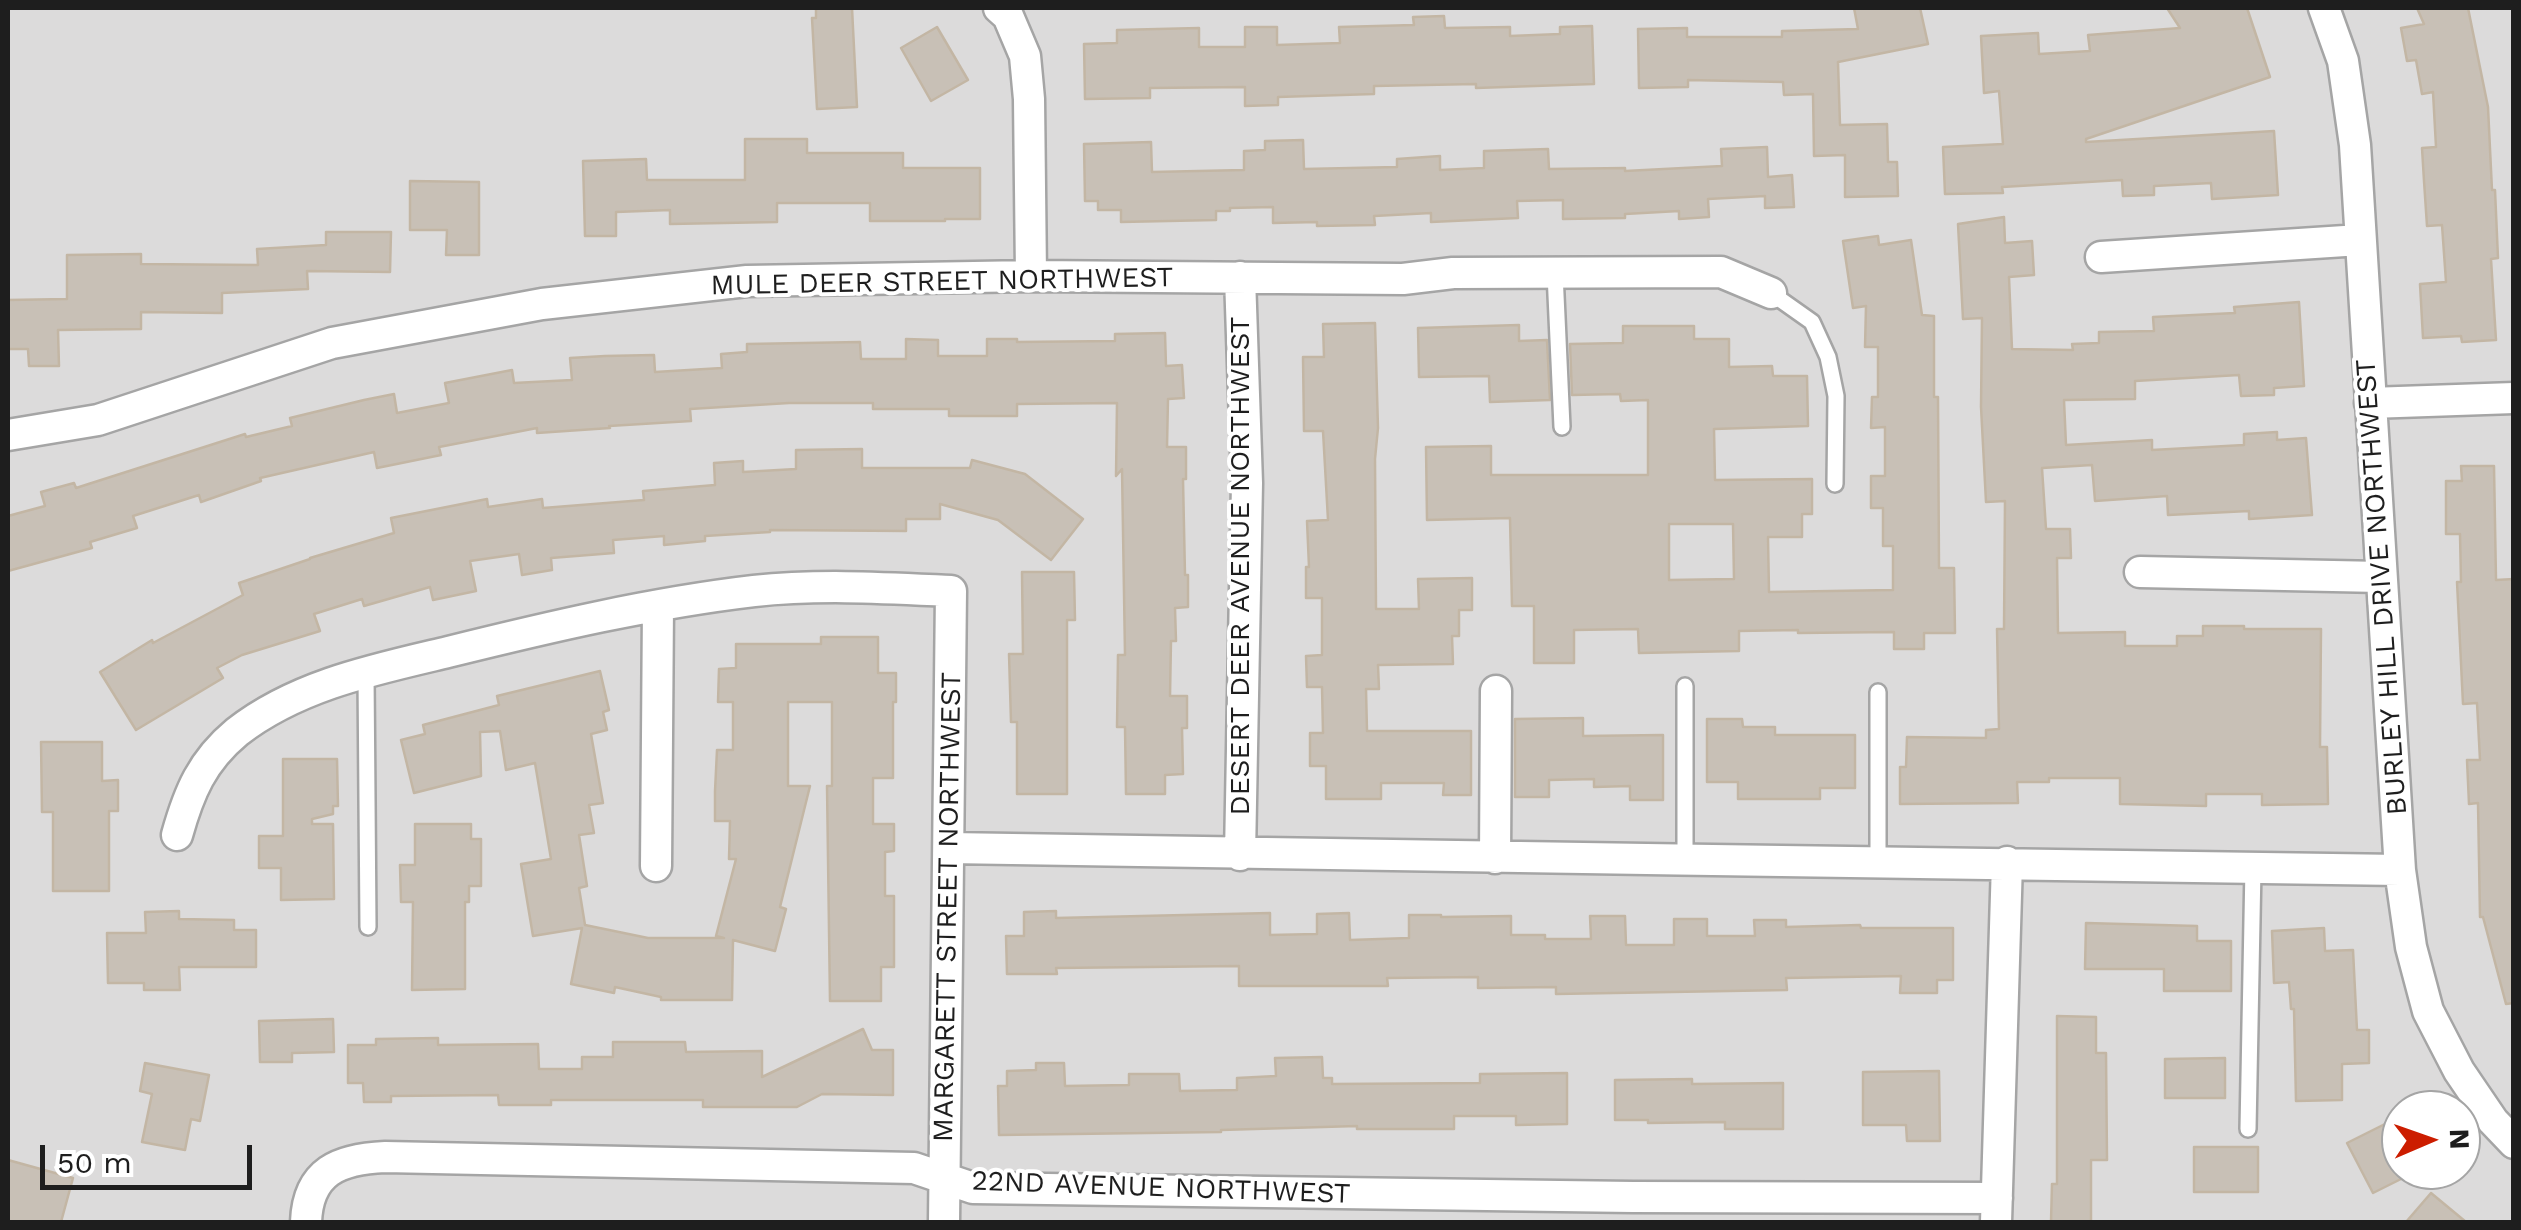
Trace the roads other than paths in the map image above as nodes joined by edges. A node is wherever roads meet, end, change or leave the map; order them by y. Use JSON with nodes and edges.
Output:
{"nodes":[{"id":1,"x":2324,"y":8,"type":"edge"},
{"id":2,"x":1009,"y":10,"type":"edge"},
{"id":3,"x":2360,"y":240,"type":"junction"},
{"id":4,"x":2102,"y":256,"type":"dead end"},
{"id":5,"x":1556,"y":272,"type":"junction"},
{"id":6,"x":1031,"y":276,"type":"junction"},
{"id":7,"x":1240,"y":277,"type":"junction"},
{"id":8,"x":1771,"y":294,"type":"joint"},
{"id":9,"x":2514,"y":398,"type":"edge"},
{"id":10,"x":2370,"y":403,"type":"junction"},
{"id":11,"x":1562,"y":427,"type":"dead end"},
{"id":12,"x":8,"y":435,"type":"edge"},
{"id":13,"x":1835,"y":484,"type":"dead end"},
{"id":14,"x":2140,"y":572,"type":"dead end"},
{"id":15,"x":2381,"y":577,"type":"junction"},
{"id":16,"x":658,"y":606,"type":"junction"},
{"id":17,"x":366,"y":674,"type":"junction"},
{"id":18,"x":1685,"y":686,"type":"dead end"},
{"id":19,"x":1496,"y":691,"type":"dead end"},
{"id":20,"x":1878,"y":692,"type":"dead end"},
{"id":21,"x":177,"y":835,"type":"dead end"},
{"id":22,"x":949,"y":848,"type":"junction"},
{"id":23,"x":1240,"y":855,"type":"junction"},
{"id":24,"x":1495,"y":858,"type":"junction"},
{"id":25,"x":1685,"y":860,"type":"junction"},
{"id":26,"x":1878,"y":861,"type":"junction"},
{"id":27,"x":2007,"y":862,"type":"junction"},
{"id":28,"x":656,"y":866,"type":"dead end"},
{"id":29,"x":2254,"y":867,"type":"junction"},
{"id":30,"x":2400,"y":870,"type":"junction"},
{"id":31,"x":368,"y":926,"type":"dead end"},
{"id":32,"x":2248,"y":1129,"type":"dead end"},
{"id":33,"x":2514,"y":1143,"type":"edge"},
{"id":34,"x":945,"y":1178,"type":"junction"},
{"id":35,"x":1633,"y":1210,"type":"edge"},
{"id":36,"x":1996,"y":1210,"type":"edge"},
{"id":37,"x":306,"y":1222,"type":"edge"},
{"id":38,"x":944,"y":1222,"type":"edge"}],
"edges":[{"from":1,"to":3,"type":"street","name":"BURLEY HILL DRIVE NORTHWEST"},
{"from":2,"to":6,"type":"street"},
{"from":3,"to":4,"type":"street"},
{"from":3,"to":10,"type":"street","name":"BURLEY HILL DRIVE NORTHWEST"},
{"from":5,"to":7,"type":"street","name":"MULE DEER STREET NORTHWEST"},
{"from":5,"to":8,"type":"street","name":"MULE DEER STREET NORTHWEST"},
{"from":5,"to":11,"type":"lane"},
{"from":6,"to":7,"type":"street","name":"MULE DEER STREET NORTHWEST"},
{"from":6,"to":12,"type":"street","name":"MULE DEER STREET NORTHWEST"},
{"from":7,"to":23,"type":"street","name":"DESERT DEER AVENUE NORTHWEST"},
{"from":8,"to":13,"type":"lane"},
{"from":9,"to":10,"type":"street"},
{"from":10,"to":15,"type":"street","name":"BURLEY HILL DRIVE NORTHWEST"},
{"from":14,"to":15,"type":"street"},
{"from":15,"to":30,"type":"street","name":"BURLEY HILL DRIVE NORTHWEST"},
{"from":16,"to":17,"type":"street"},
{"from":16,"to":22,"type":"street","name":"MARGARETT STREET NORTHWEST"},
{"from":16,"to":28,"type":"street"},
{"from":17,"to":21,"type":"street"},
{"from":17,"to":31,"type":"lane"},
{"from":18,"to":25,"type":"lane"},
{"from":19,"to":24,"type":"street"},
{"from":20,"to":26,"type":"lane"},
{"from":22,"to":23,"type":"street"},
{"from":22,"to":34,"type":"street","name":"MARGARETT STREET NORTHWEST"},
{"from":23,"to":24,"type":"street"},
{"from":24,"to":25,"type":"street"},
{"from":25,"to":26,"type":"street"},
{"from":26,"to":27,"type":"street"},
{"from":27,"to":29,"type":"street"},
{"from":27,"to":36,"type":"street"},
{"from":29,"to":30,"type":"street"},
{"from":29,"to":32,"type":"lane"},
{"from":30,"to":33,"type":"street","name":"BURLEY HILL DRIVE NORTHWEST"},
{"from":34,"to":35,"type":"street","name":"22ND AVENUE NORTHWEST"},
{"from":34,"to":37,"type":"street","name":"22ND AVENUE NORTHWEST"},
{"from":34,"to":38,"type":"street","name":"MARGARETT STREET NORTHWEST"},
{"from":35,"to":36,"type":"street","name":"22ND AVENUE NORTHWEST"}]}
